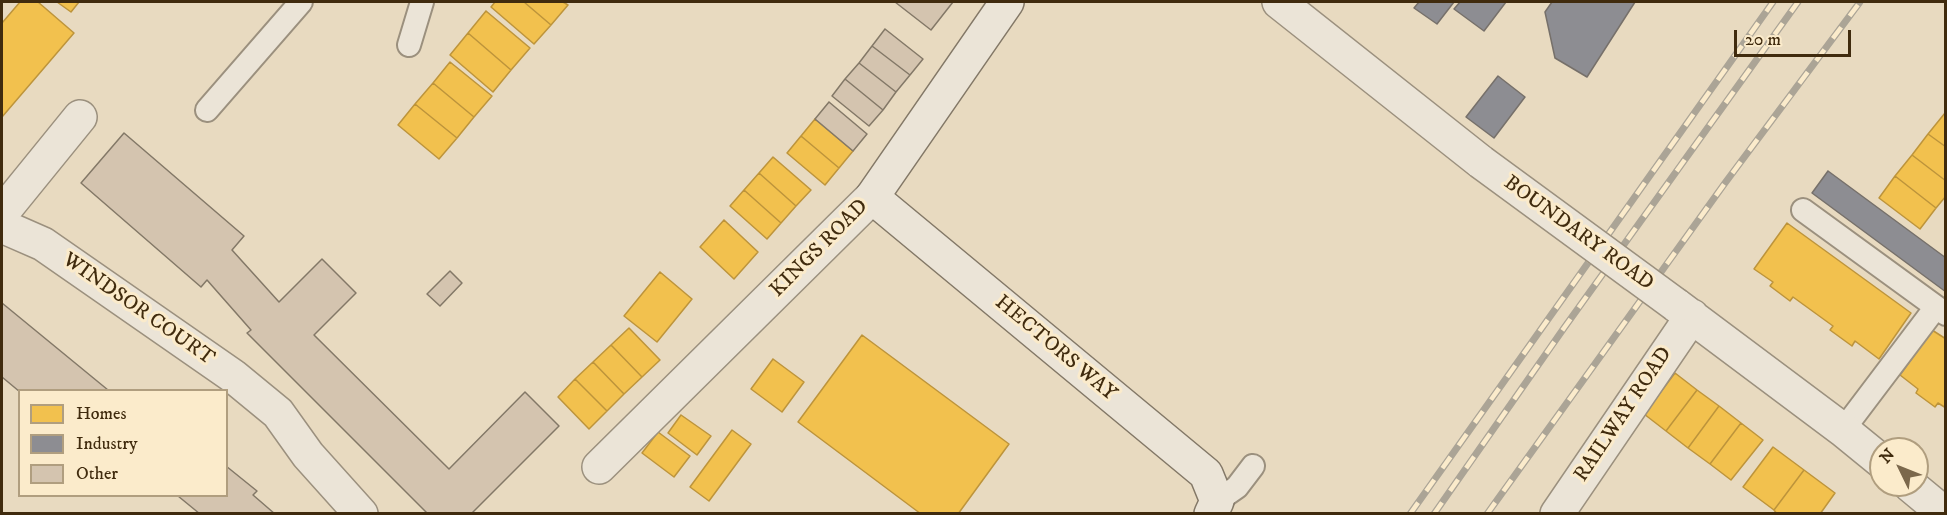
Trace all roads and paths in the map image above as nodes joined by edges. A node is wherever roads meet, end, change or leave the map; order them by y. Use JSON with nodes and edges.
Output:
{"nodes":[{"id":1,"x":301,"y":2,"type":"edge"},
{"id":2,"x":422,"y":2,"type":"edge"},
{"id":3,"x":1007,"y":2,"type":"edge"},
{"id":4,"x":1279,"y":2,"type":"edge"},
{"id":5,"x":409,"y":45,"type":"dead end"},
{"id":6,"x":207,"y":110,"type":"dead end"},
{"id":7,"x":80,"y":117,"type":"dead end"},
{"id":8,"x":872,"y":197,"type":"junction"},
{"id":9,"x":1803,"y":210,"type":"dead end"},
{"id":10,"x":2,"y":213,"type":"edge"},
{"id":11,"x":2,"y":226,"type":"edge"},
{"id":12,"x":1941,"y":310,"type":"edge"},
{"id":13,"x":1684,"y":311,"type":"junction"},
{"id":14,"x":1842,"y":430,"type":"junction"},
{"id":15,"x":1869,"y":451,"type":"edge"},
{"id":16,"x":1253,"y":466,"type":"dead end"},
{"id":17,"x":599,"y":467,"type":"dead end"},
{"id":18,"x":1925,"y":497,"type":"edge"},
{"id":19,"x":1214,"y":507,"type":"edge"},
{"id":20,"x":361,"y":513,"type":"edge"},
{"id":21,"x":1557,"y":513,"type":"edge"},
{"id":22,"x":1945,"y":513,"type":"edge"}],
"edges":[{"from":1,"to":6,"type":"lane"},
{"from":2,"to":5,"type":"lane"},
{"from":3,"to":8,"type":"street","name":"KINGS ROAD"},
{"from":4,"to":13,"type":"street","name":"BOUNDARY ROAD","bridge":true},
{"from":7,"to":10,"type":"street"},
{"from":8,"to":17,"type":"street","name":"KINGS ROAD"},
{"from":8,"to":19,"type":"street","name":"HECTORS WAY"},
{"from":9,"to":12,"type":"lane"},
{"from":11,"to":20,"type":"street","name":"WINDSOR COURT"},
{"from":12,"to":14,"type":"lane"},
{"from":13,"to":14,"type":"street","name":"BOUNDARY ROAD"},
{"from":13,"to":21,"type":"street","name":"RAILWAY ROAD"},
{"from":14,"to":15,"type":"street","name":"BOUNDARY ROAD"},
{"from":16,"to":19,"type":"lane"},
{"from":18,"to":22,"type":"street"}]}
